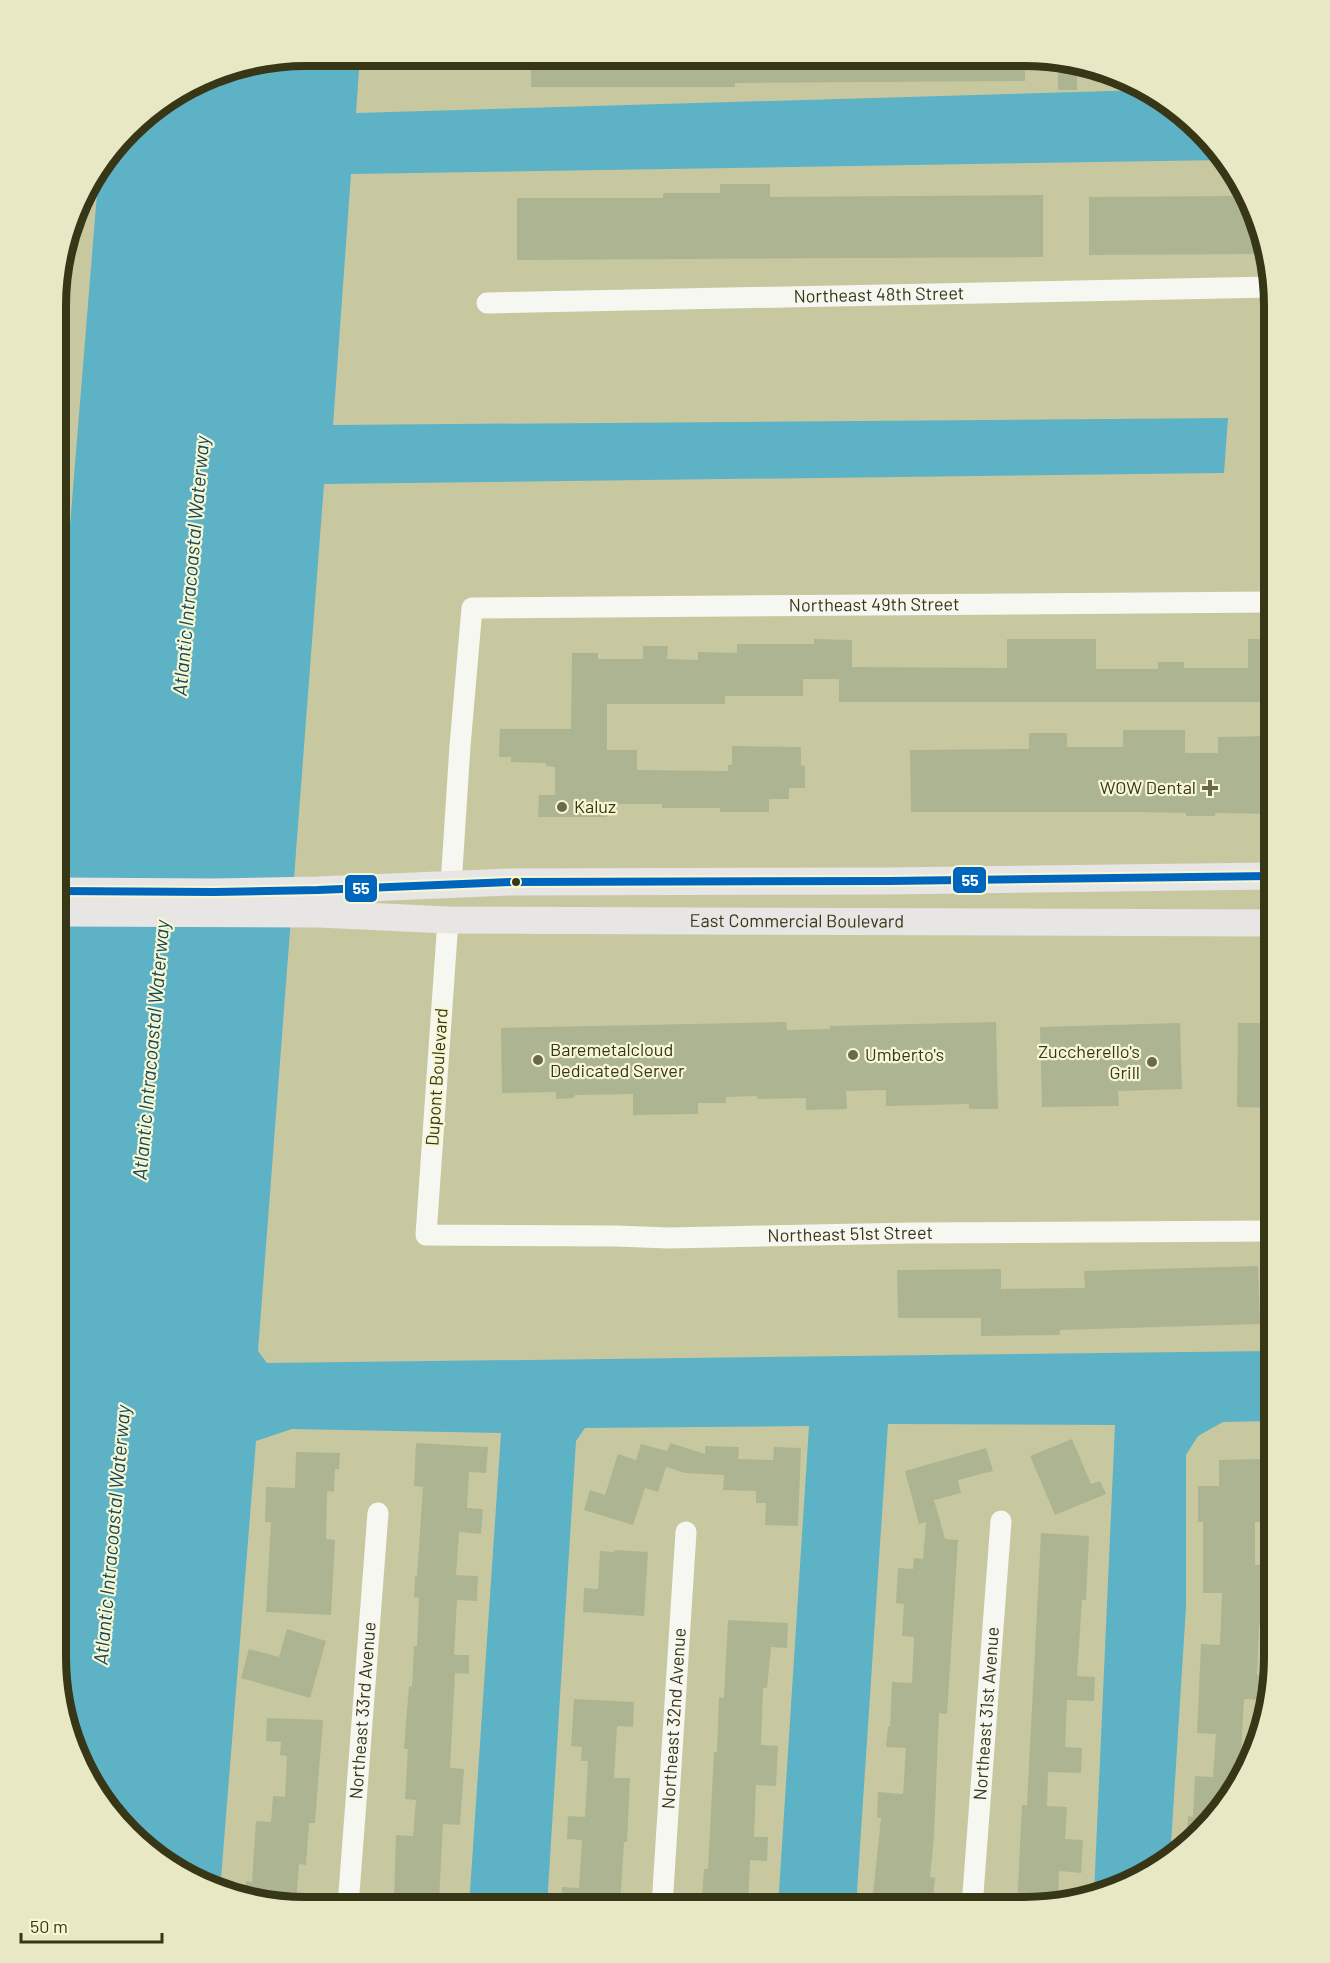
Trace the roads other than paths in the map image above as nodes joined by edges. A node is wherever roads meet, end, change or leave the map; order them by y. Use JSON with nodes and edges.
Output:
{"nodes":[{"id":1,"x":1263,"y":287,"type":"edge"},
{"id":2,"x":487,"y":303,"type":"dead end"},
{"id":3,"x":1264,"y":602,"type":"edge"},
{"id":4,"x":1264,"y":876,"type":"edge"},
{"id":5,"x":942,"y":880,"type":"junction"},
{"id":6,"x":510,"y":882,"type":"junction"},
{"id":7,"x":889,"y":882,"type":"junction"},
{"id":8,"x":451,"y":885,"type":"junction"},
{"id":9,"x":66,"y":891,"type":"edge"},
{"id":10,"x":319,"y":902,"type":"junction"},
{"id":11,"x":66,"y":913,"type":"edge"},
{"id":12,"x":448,"y":920,"type":"junction"},
{"id":13,"x":850,"y":921,"type":"junction"},
{"id":14,"x":892,"y":921,"type":"junction"},
{"id":15,"x":1264,"y":923,"type":"edge"},
{"id":16,"x":1264,"y":1231,"type":"edge"},
{"id":17,"x":426,"y":1235,"type":"joint"},
{"id":18,"x":378,"y":1513,"type":"dead end"},
{"id":19,"x":1001,"y":1521,"type":"dead end"},
{"id":20,"x":686,"y":1532,"type":"dead end"},
{"id":21,"x":349,"y":1897,"type":"edge"},
{"id":22,"x":663,"y":1897,"type":"edge"},
{"id":23,"x":973,"y":1897,"type":"edge"}],
"edges":[{"from":1,"to":2,"type":"street","name":"Northeast 48th Street"},
{"from":3,"to":8,"type":"street","name":"Northeast 49th Street"},
{"from":4,"to":5,"type":"main road"},
{"from":5,"to":7,"type":"main road"},
{"from":5,"to":14,"type":"main road"},
{"from":6,"to":7,"type":"main road"},
{"from":6,"to":8,"type":"main road"},
{"from":6,"to":12,"type":"main road"},
{"from":7,"to":13,"type":"main road"},
{"from":8,"to":10,"type":"main road"},
{"from":9,"to":10,"type":"main road"},
{"from":10,"to":11,"type":"main road"},
{"from":10,"to":12,"type":"main road","name":"East Commercial Boulevard"},
{"from":12,"to":13,"type":"main road","name":"East Commercial Boulevard"},
{"from":12,"to":17,"type":"street","name":"Dupont Boulevard"},
{"from":13,"to":14,"type":"main road","name":"East Commercial Boulevard"},
{"from":14,"to":15,"type":"main road","name":"East Commercial Boulevard"},
{"from":16,"to":17,"type":"street","name":"Northeast 51st Street"},
{"from":18,"to":21,"type":"street","name":"Northeast 33rd Avenue"},
{"from":19,"to":23,"type":"street","name":"Northeast 31st Avenue"},
{"from":20,"to":22,"type":"street","name":"Northeast 32nd Avenue"}]}
